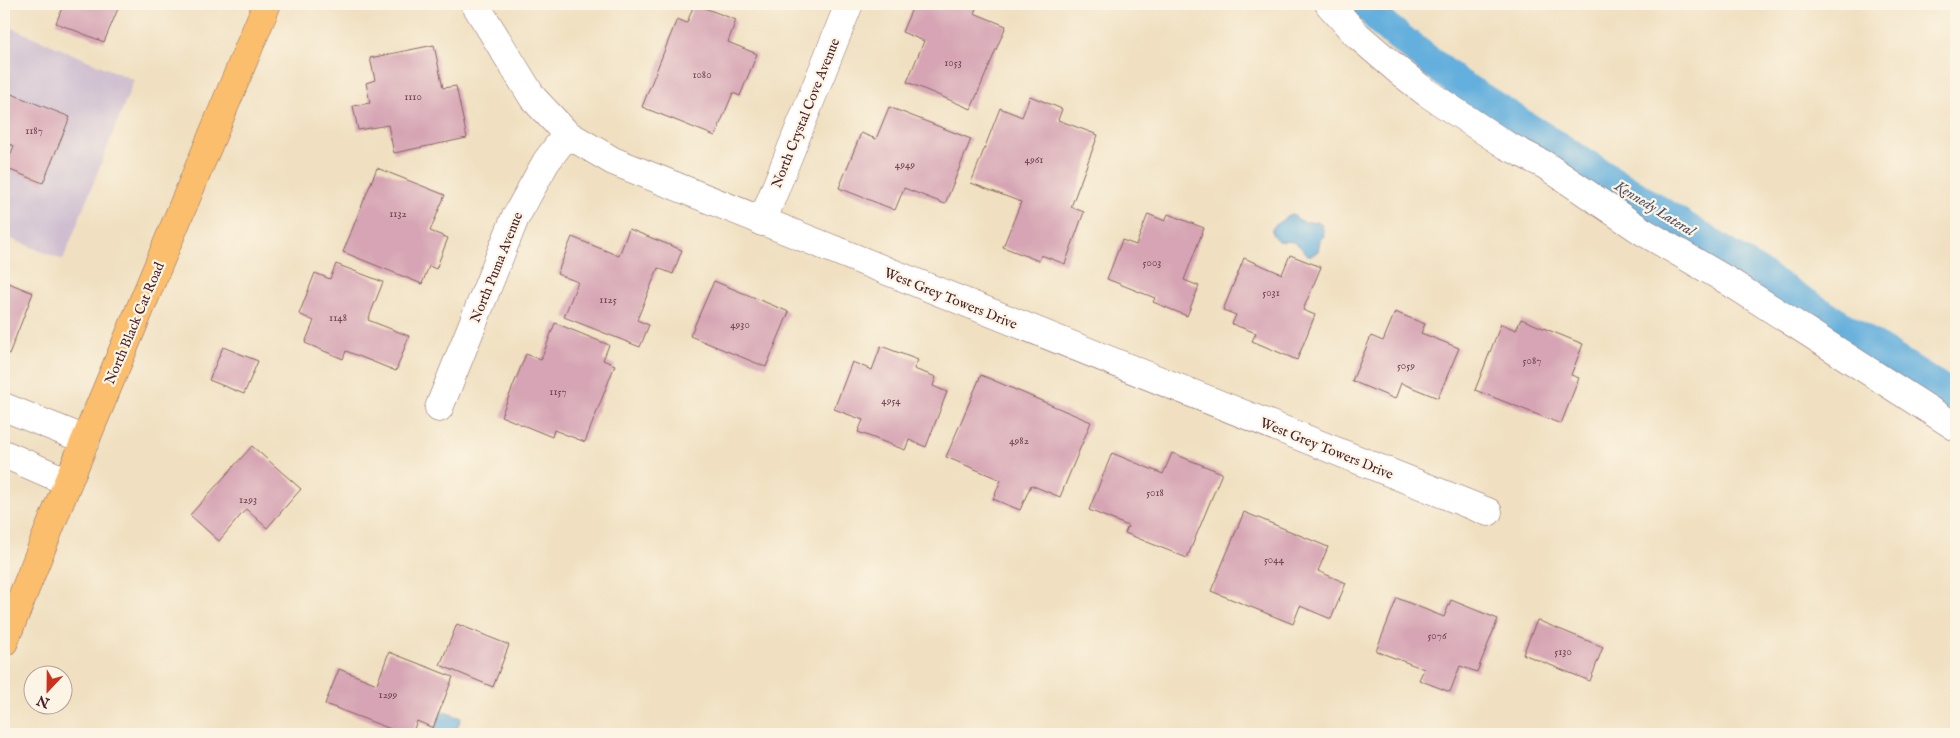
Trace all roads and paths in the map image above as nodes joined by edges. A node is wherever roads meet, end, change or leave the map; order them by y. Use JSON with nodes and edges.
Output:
{"nodes":[{"id":1,"x":266,"y":4,"type":"edge"},
{"id":2,"x":475,"y":4,"type":"edge"},
{"id":3,"x":849,"y":4,"type":"edge"},
{"id":4,"x":1329,"y":4,"type":"edge"},
{"id":5,"x":567,"y":134,"type":"junction"},
{"id":6,"x":762,"y":222,"type":"junction"},
{"id":7,"x":4,"y":406,"type":"edge"},
{"id":8,"x":439,"y":408,"type":"dead end"},
{"id":9,"x":1956,"y":427,"type":"edge"},
{"id":10,"x":86,"y":440,"type":"junction"},
{"id":11,"x":4,"y":454,"type":"edge"},
{"id":12,"x":68,"y":482,"type":"junction"},
{"id":13,"x":1488,"y":512,"type":"dead end"},
{"id":14,"x":4,"y":642,"type":"edge"}],
"edges":[{"from":1,"to":10,"type":"main road","name":"North Black Cat Road"},
{"from":2,"to":5,"type":"street","name":"West Grey Towers Drive"},
{"from":3,"to":6,"type":"street","name":"North Crystal Cove Avenue"},
{"from":4,"to":9,"type":"street"},
{"from":5,"to":6,"type":"street","name":"West Grey Towers Drive"},
{"from":5,"to":8,"type":"street","name":"North Puma Avenue"},
{"from":6,"to":13,"type":"street","name":"West Grey Towers Drive"},
{"from":7,"to":10,"type":"street"},
{"from":10,"to":12,"type":"main road","name":"North Black Cat Road"},
{"from":11,"to":12,"type":"street"},
{"from":12,"to":14,"type":"main road","name":"North Black Cat Road"}]}
